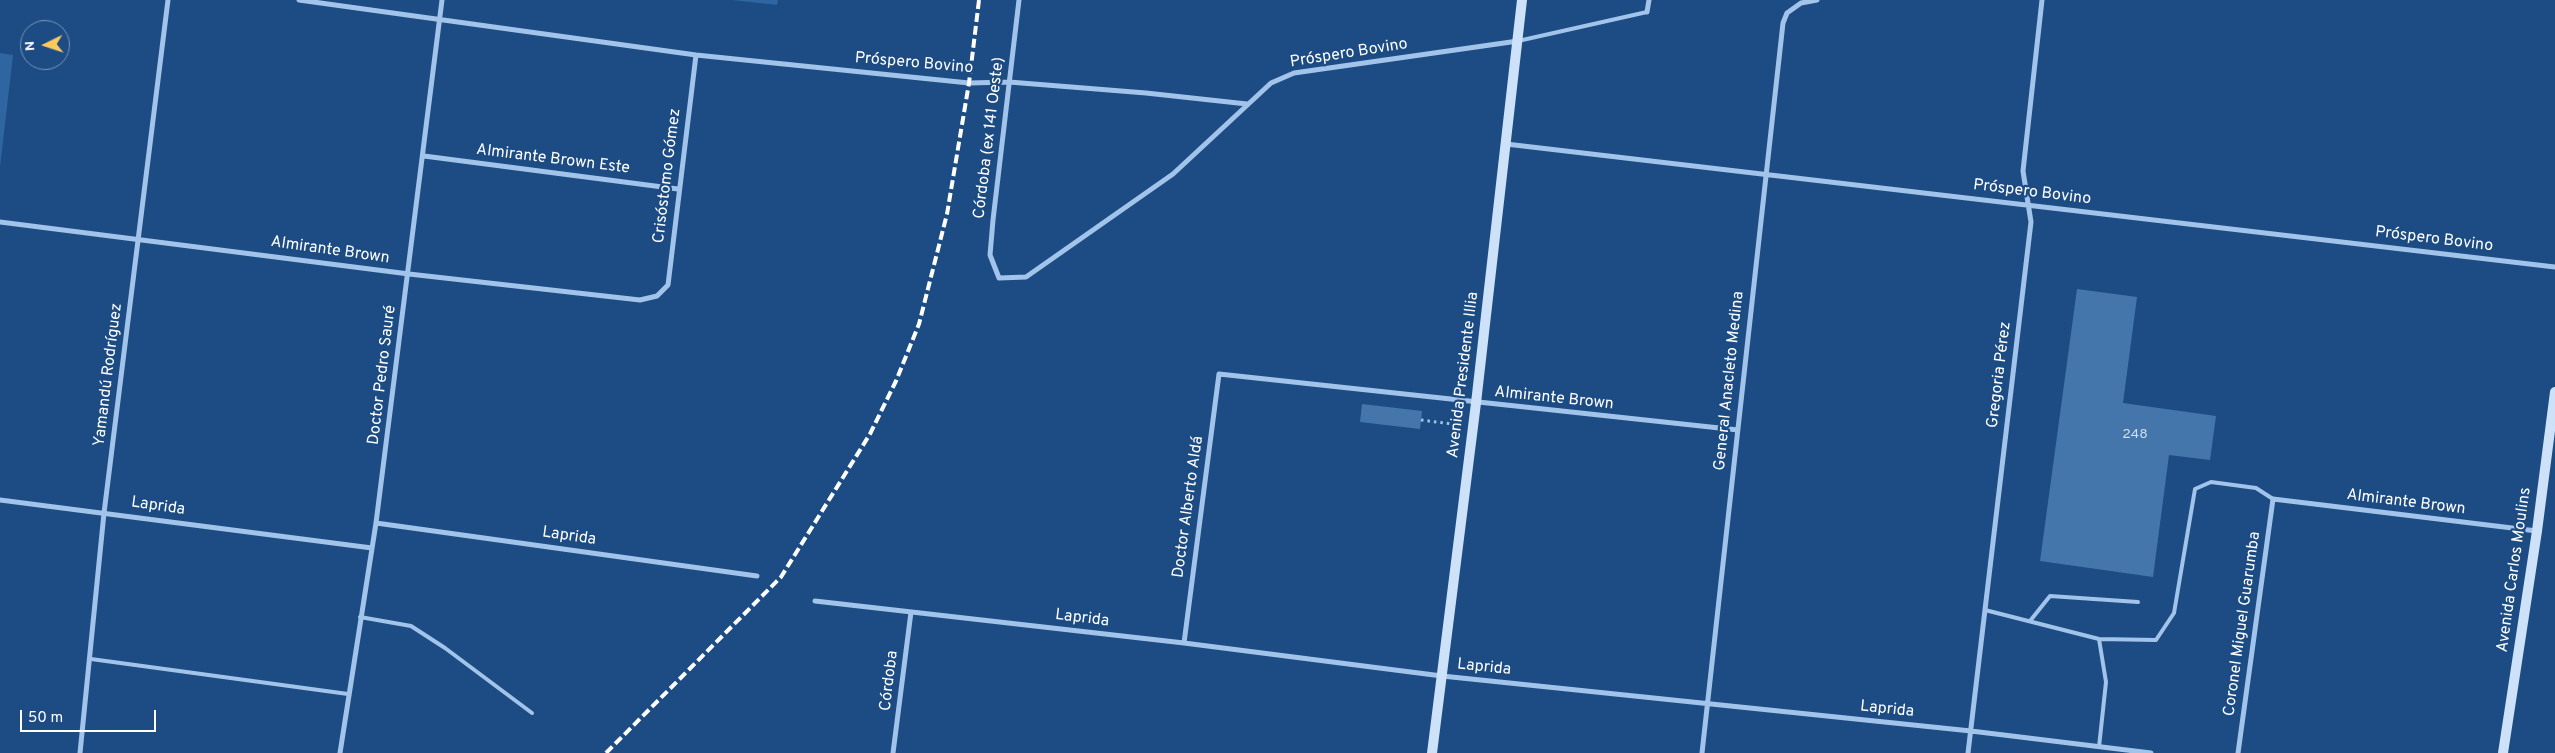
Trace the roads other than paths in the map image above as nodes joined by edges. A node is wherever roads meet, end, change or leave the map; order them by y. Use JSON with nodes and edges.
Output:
{"nodes":[{"id":1,"x":168,"y":0,"type":"edge"},
{"id":2,"x":299,"y":0,"type":"edge"},
{"id":3,"x":442,"y":0,"type":"edge"},
{"id":4,"x":1019,"y":0,"type":"edge"},
{"id":5,"x":1522,"y":0,"type":"edge"},
{"id":6,"x":1649,"y":0,"type":"edge"},
{"id":7,"x":1817,"y":0,"type":"edge"},
{"id":8,"x":2042,"y":0,"type":"edge"},
{"id":9,"x":1647,"y":12,"type":"joint"},
{"id":10,"x":440,"y":18,"type":"junction"},
{"id":11,"x":1518,"y":41,"type":"junction"},
{"id":12,"x":696,"y":55,"type":"junction"},
{"id":13,"x":1009,"y":82,"type":"junction"},
{"id":14,"x":1247,"y":104,"type":"junction"},
{"id":15,"x":1505,"y":144,"type":"junction"},
{"id":16,"x":424,"y":156,"type":"junction"},
{"id":17,"x":1766,"y":176,"type":"junction"},
{"id":18,"x":678,"y":189,"type":"junction"},
{"id":19,"x":2028,"y":205,"type":"junction"},
{"id":20,"x":0,"y":222,"type":"edge"},
{"id":21,"x":139,"y":238,"type":"junction"},
{"id":22,"x":2555,"y":267,"type":"edge"},
{"id":23,"x":408,"y":274,"type":"junction"},
{"id":24,"x":657,"y":296,"type":"joint"},
{"id":25,"x":1219,"y":374,"type":"joint"},
{"id":26,"x":2555,"y":392,"type":"edge"},
{"id":27,"x":1476,"y":403,"type":"junction"},
{"id":28,"x":1738,"y":430,"type":"junction"},
{"id":29,"x":2273,"y":499,"type":"junction"},
{"id":30,"x":0,"y":500,"type":"edge"},
{"id":31,"x":104,"y":513,"type":"junction"},
{"id":32,"x":376,"y":523,"type":"junction"},
{"id":33,"x":2537,"y":531,"type":"junction"},
{"id":34,"x":372,"y":548,"type":"junction"},
{"id":35,"x":757,"y":576,"type":"dead end"},
{"id":36,"x":815,"y":601,"type":"dead end"},
{"id":37,"x":2138,"y":602,"type":"dead end"},
{"id":38,"x":1985,"y":610,"type":"junction"},
{"id":39,"x":911,"y":612,"type":"junction"},
{"id":40,"x":360,"y":618,"type":"junction"},
{"id":41,"x":2030,"y":622,"type":"junction"},
{"id":42,"x":2099,"y":639,"type":"junction"},
{"id":43,"x":1184,"y":643,"type":"junction"},
{"id":44,"x":91,"y":659,"type":"junction"},
{"id":45,"x":1442,"y":676,"type":"junction"},
{"id":46,"x":348,"y":694,"type":"junction"},
{"id":47,"x":1708,"y":705,"type":"junction"},
{"id":48,"x":532,"y":713,"type":"dead end"},
{"id":49,"x":1971,"y":731,"type":"junction"},
{"id":50,"x":2100,"y":747,"type":"junction"},
{"id":51,"x":80,"y":753,"type":"edge"},
{"id":52,"x":340,"y":753,"type":"edge"},
{"id":53,"x":893,"y":753,"type":"edge"},
{"id":54,"x":1432,"y":753,"type":"edge"},
{"id":55,"x":1702,"y":753,"type":"edge"},
{"id":56,"x":1968,"y":753,"type":"edge"},
{"id":57,"x":2151,"y":753,"type":"edge"},
{"id":58,"x":2238,"y":753,"type":"edge"},
{"id":59,"x":2503,"y":753,"type":"edge"}],
"edges":[{"from":1,"to":21,"type":"street","name":"Yamandú Rodríguez"},
{"from":2,"to":10,"type":"street","name":"Próspero Bovino"},
{"from":3,"to":10,"type":"street","name":"Doctor Pedro Sauré"},
{"from":4,"to":13,"type":"street","name":"Córdoba (ex 141 Oeste)"},
{"from":5,"to":11,"type":"main road","name":"Avenida Presidente Illia"},
{"from":6,"to":9,"type":"street"},
{"from":7,"to":17,"type":"street","name":"General Anacleto Medina"},
{"from":8,"to":19,"type":"street","name":"Gregoria Pérez"},
{"from":9,"to":11,"type":"lane"},
{"from":10,"to":12,"type":"street","name":"Próspero Bovino"},
{"from":10,"to":16,"type":"street","name":"Doctor Pedro Sauré"},
{"from":11,"to":14,"type":"street","name":"Próspero Bovino"},
{"from":11,"to":15,"type":"main road","name":"Avenida Presidente Illia"},
{"from":12,"to":13,"type":"street","name":"Próspero Bovino"},
{"from":12,"to":18,"type":"street","name":"Crisóstomo Gómez"},
{"from":13,"to":14,"type":"street","name":"Próspero Bovino"},
{"from":13,"to":14,"type":"street","name":"Córdoba (ex 141 Oeste)"},
{"from":15,"to":17,"type":"street","name":"Próspero Bovino"},
{"from":15,"to":27,"type":"main road","name":"Avenida Presidente Illia"},
{"from":16,"to":18,"type":"street","name":"Almirante Brown Este"},
{"from":16,"to":23,"type":"street","name":"Doctor Pedro Sauré"},
{"from":17,"to":19,"type":"street","name":"Próspero Bovino"},
{"from":17,"to":28,"type":"street","name":"General Anacleto Medina"},
{"from":18,"to":24,"type":"street","name":"Crisóstomo Gómez"},
{"from":19,"to":22,"type":"street","name":"Próspero Bovino"},
{"from":19,"to":38,"type":"street","name":"Gregoria Pérez"},
{"from":20,"to":21,"type":"street","name":"Almirante Brown"},
{"from":21,"to":23,"type":"street","name":"Almirante Brown"},
{"from":21,"to":31,"type":"street","name":"Yamandú Rodríguez"},
{"from":23,"to":24,"type":"street","name":"Almirante Brown"},
{"from":23,"to":32,"type":"street","name":"Doctor Pedro Sauré"},
{"from":25,"to":27,"type":"street","name":"Almirante Brown"},
{"from":25,"to":43,"type":"street","name":"Doctor Alberto Aldá"},
{"from":26,"to":33,"type":"main road","name":"Avenida Carlos Moulins"},
{"from":27,"to":28,"type":"street","name":"Almirante Brown"},
{"from":27,"to":45,"type":"main road","name":"Avenida Presidente Illia"},
{"from":28,"to":47,"type":"street","name":"General Anacleto Medina"},
{"from":29,"to":33,"type":"street","name":"Almirante Brown"},
{"from":29,"to":42,"type":"lane"},
{"from":29,"to":58,"type":"street","name":"Coronel Miguel Guarumba"},
{"from":30,"to":31,"type":"street","name":"Laprida"},
{"from":31,"to":34,"type":"street","name":"Laprida"},
{"from":31,"to":44,"type":"street","name":"Yamandú Rodríguez"},
{"from":32,"to":34,"type":"street","name":"Doctor Pedro Sauré"},
{"from":32,"to":35,"type":"street","name":"Laprida"},
{"from":33,"to":59,"type":"main road","name":"Avenida Carlos Moulins"},
{"from":34,"to":40,"type":"street","name":"Doctor Pedro Sauré"},
{"from":36,"to":39,"type":"street","name":"Laprida"},
{"from":37,"to":41,"type":"lane"},
{"from":38,"to":41,"type":"lane"},
{"from":38,"to":49,"type":"street","name":"Gregoria Pérez"},
{"from":39,"to":43,"type":"street","name":"Laprida"},
{"from":39,"to":53,"type":"street","name":"Córdoba"},
{"from":40,"to":46,"type":"street","name":"Doctor Pedro Sauré"},
{"from":40,"to":48,"type":"lane"},
{"from":41,"to":42,"type":"lane"},
{"from":42,"to":50,"type":"lane"},
{"from":43,"to":45,"type":"street","name":"Laprida"},
{"from":44,"to":46,"type":"lane"},
{"from":44,"to":51,"type":"street","name":"Yamandú Rodríguez"},
{"from":45,"to":47,"type":"street","name":"Laprida"},
{"from":45,"to":54,"type":"main road","name":"Avenida Presidente Illia"},
{"from":46,"to":52,"type":"street","name":"Doctor Pedro Sauré"},
{"from":47,"to":49,"type":"street","name":"Laprida"},
{"from":47,"to":55,"type":"street","name":"General Anacleto Medina"},
{"from":49,"to":50,"type":"street","name":"Laprida"},
{"from":49,"to":56,"type":"street","name":"Gregoria Pérez"},
{"from":50,"to":57,"type":"street","name":"Laprida"}]}
